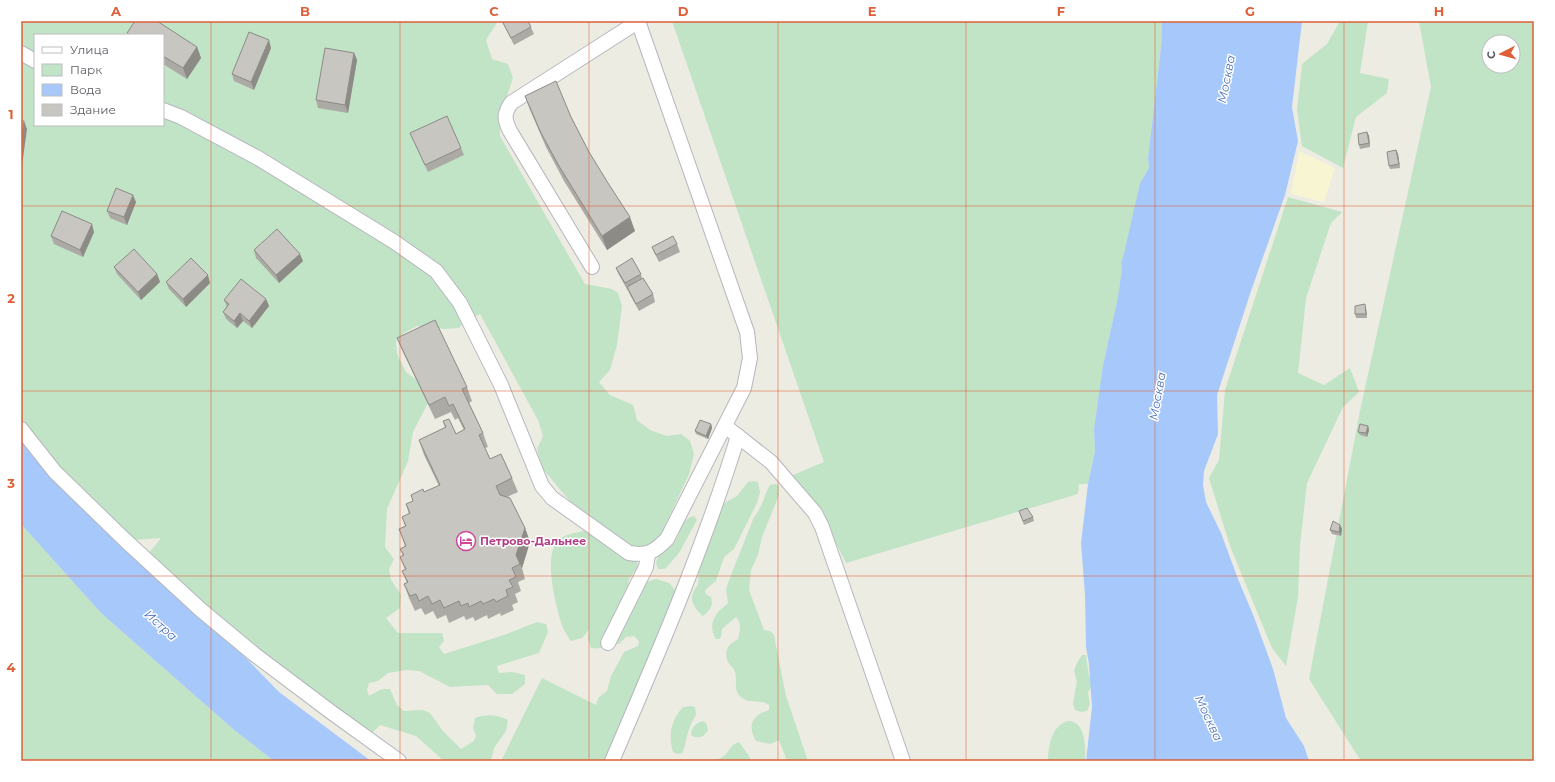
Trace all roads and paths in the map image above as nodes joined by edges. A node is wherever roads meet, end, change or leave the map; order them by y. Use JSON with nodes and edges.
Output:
{"nodes":[{"id":1,"x":638,"y":21,"type":"edge"},
{"id":2,"x":21,"y":54,"type":"edge"},
{"id":3,"x":34,"y":60,"type":"edge"},
{"id":4,"x":164,"y":110,"type":"edge"},
{"id":5,"x":592,"y":267,"type":"dead end"},
{"id":6,"x":725,"y":426,"type":"junction"},
{"id":7,"x":21,"y":429,"type":"edge"},
{"id":8,"x":738,"y":436,"type":"junction"},
{"id":9,"x":648,"y":554,"type":"junction"},
{"id":10,"x":608,"y":643,"type":"dead end"},
{"id":11,"x":399,"y":761,"type":"edge"},
{"id":12,"x":612,"y":761,"type":"edge"},
{"id":13,"x":903,"y":761,"type":"edge"}],
"edges":[{"from":1,"to":5,"type":"street"},
{"from":1,"to":6,"type":"street"},
{"from":2,"to":3,"type":"street"},
{"from":4,"to":9,"type":"street"},
{"from":6,"to":8,"type":"street"},
{"from":6,"to":9,"type":"street"},
{"from":7,"to":11,"type":"street"},
{"from":8,"to":12,"type":"street"},
{"from":8,"to":13,"type":"street"},
{"from":9,"to":10,"type":"street"}]}
